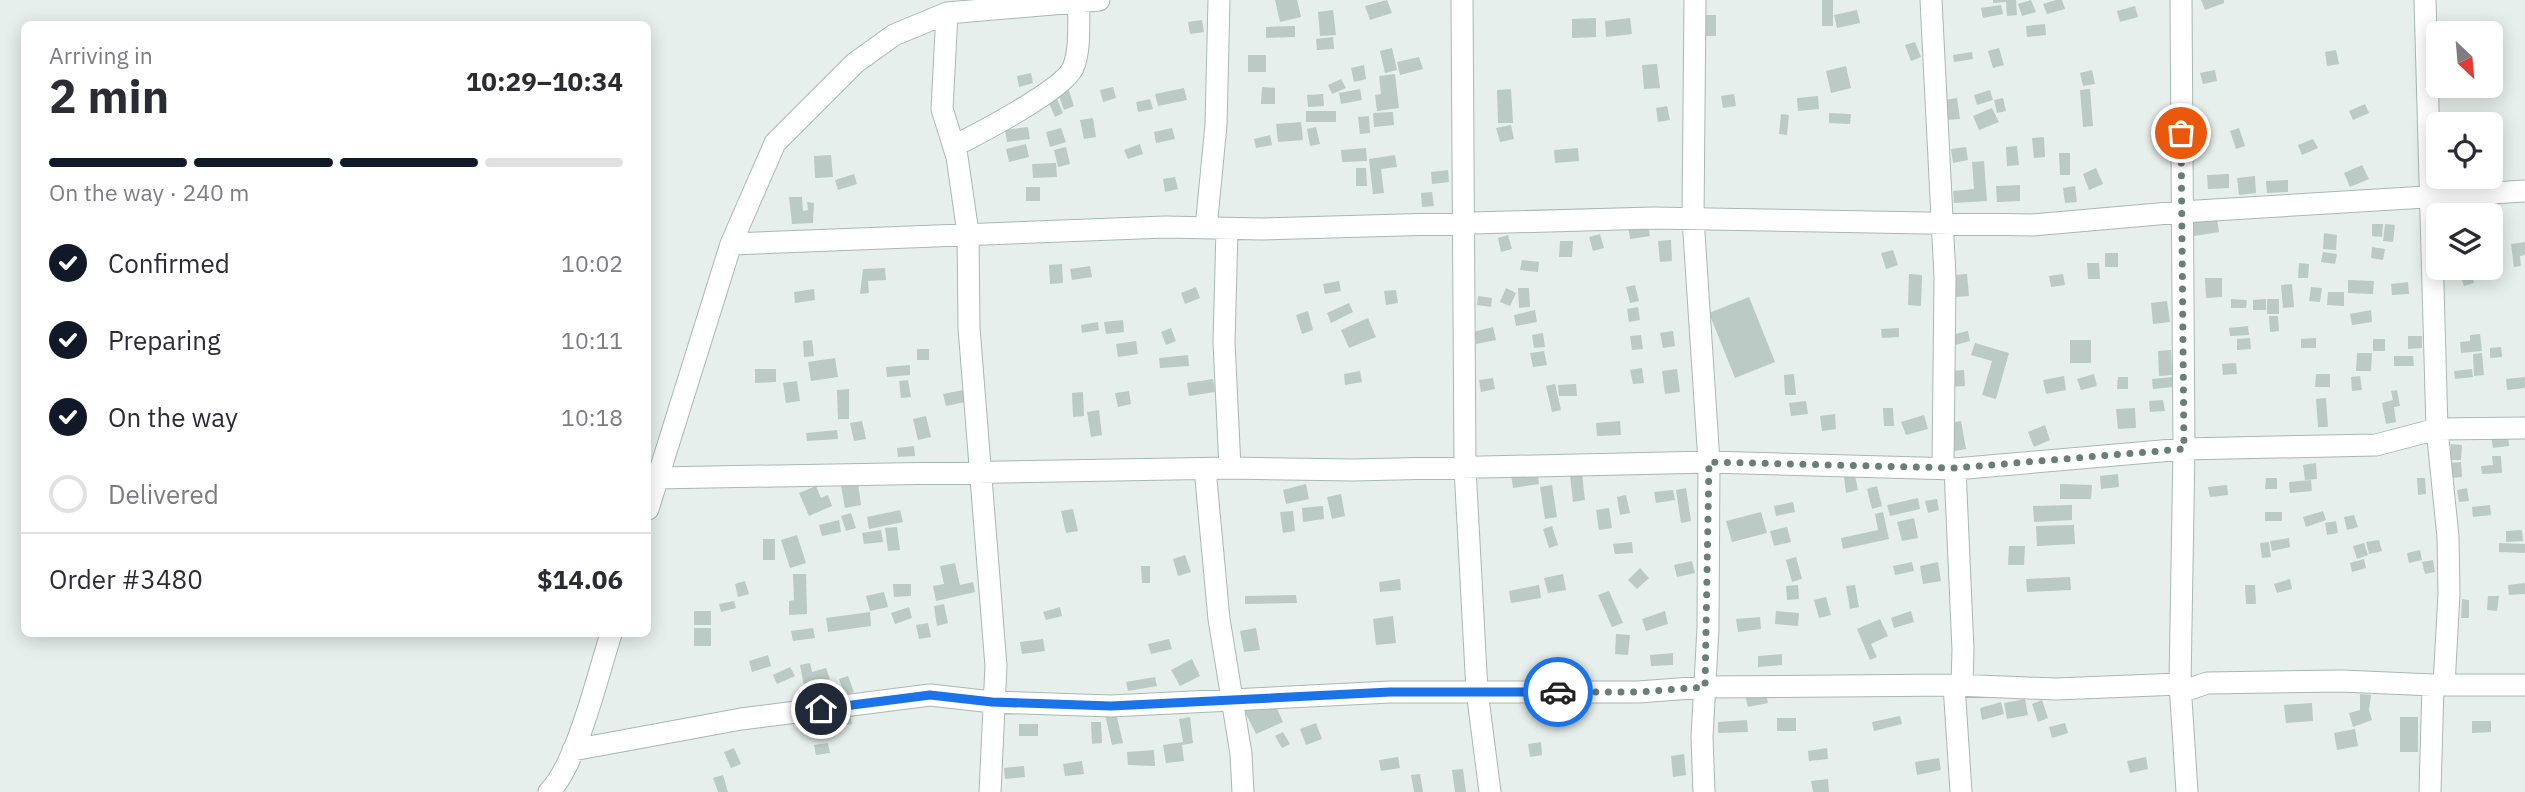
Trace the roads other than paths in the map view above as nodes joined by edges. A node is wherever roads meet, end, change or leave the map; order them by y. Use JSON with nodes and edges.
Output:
{"nodes":[{"id":1,"x":1219,"y":0,"type":"edge"},
{"id":2,"x":1462,"y":0,"type":"edge"},
{"id":3,"x":1695,"y":0,"type":"edge"},
{"id":4,"x":1931,"y":0,"type":"edge"},
{"id":5,"x":2181,"y":0,"type":"edge"},
{"id":6,"x":2425,"y":0,"type":"edge"},
{"id":7,"x":1089,"y":1,"type":"edge"},
{"id":8,"x":960,"y":8,"type":"edge"},
{"id":9,"x":954,"y":146,"type":"junction"},
{"id":10,"x":2525,"y":191,"type":"edge"},
{"id":11,"x":2432,"y":198,"type":"junction"},
{"id":12,"x":2181,"y":212,"type":"junction"},
{"id":13,"x":1693,"y":218,"type":"junction"},
{"id":14,"x":1943,"y":223,"type":"junction"},
{"id":15,"x":1463,"y":224,"type":"junction"},
{"id":16,"x":1216,"y":229,"type":"junction"},
{"id":17,"x":968,"y":233,"type":"junction"},
{"id":18,"x":731,"y":244,"type":"junction"},
{"id":19,"x":2525,"y":428,"type":"edge"},
{"id":20,"x":2437,"y":429,"type":"junction"},
{"id":21,"x":2184,"y":449,"type":"junction"},
{"id":22,"x":1709,"y":462,"type":"junction"},
{"id":23,"x":1230,"y":468,"type":"junction"},
{"id":24,"x":1465,"y":468,"type":"junction"},
{"id":25,"x":1949,"y":468,"type":"junction"},
{"id":26,"x":1205,"y":469,"type":"junction"},
{"id":27,"x":983,"y":474,"type":"junction"},
{"id":28,"x":656,"y":478,"type":"junction"},
{"id":29,"x":651,"y":497,"type":"edge"},
{"id":30,"x":610,"y":637,"type":"edge"},
{"id":31,"x":1958,"y":685,"type":"junction"},
{"id":32,"x":2439,"y":685,"type":"junction"},
{"id":33,"x":2525,"y":685,"type":"edge"},
{"id":34,"x":1705,"y":687,"type":"junction"},
{"id":35,"x":2180,"y":688,"type":"junction"},
{"id":36,"x":1477,"y":691,"type":"junction"},
{"id":37,"x":1233,"y":700,"type":"junction"},
{"id":38,"x":992,"y":702,"type":"junction"},
{"id":39,"x":573,"y":750,"type":"junction"},
{"id":40,"x":549,"y":792,"type":"edge"},
{"id":41,"x":990,"y":792,"type":"edge"},
{"id":42,"x":1243,"y":792,"type":"edge"},
{"id":43,"x":1490,"y":792,"type":"edge"},
{"id":44,"x":1704,"y":792,"type":"edge"},
{"id":45,"x":1961,"y":792,"type":"edge"},
{"id":46,"x":2187,"y":792,"type":"edge"},
{"id":47,"x":2430,"y":792,"type":"edge"}],
"edges":[{"from":1,"to":16,"type":"street"},
{"from":2,"to":15,"type":"street"},
{"from":3,"to":13,"type":"street"},
{"from":4,"to":14,"type":"street"},
{"from":5,"to":12,"type":"street"},
{"from":6,"to":11,"type":"street"},
{"from":7,"to":8,"type":"street"},
{"from":7,"to":9,"type":"street"},
{"from":8,"to":9,"type":"street"},
{"from":8,"to":18,"type":"street"},
{"from":9,"to":17,"type":"street"},
{"from":10,"to":11,"type":"street"},
{"from":11,"to":12,"type":"street"},
{"from":11,"to":20,"type":"street"},
{"from":12,"to":14,"type":"street"},
{"from":12,"to":21,"type":"street"},
{"from":13,"to":14,"type":"street"},
{"from":13,"to":15,"type":"street"},
{"from":13,"to":22,"type":"street"},
{"from":14,"to":25,"type":"street"},
{"from":15,"to":16,"type":"street"},
{"from":15,"to":24,"type":"street"},
{"from":16,"to":17,"type":"street"},
{"from":16,"to":23,"type":"street"},
{"from":17,"to":18,"type":"street"},
{"from":17,"to":27,"type":"street"},
{"from":18,"to":28,"type":"street"},
{"from":19,"to":20,"type":"street"},
{"from":20,"to":21,"type":"street"},
{"from":20,"to":32,"type":"street"},
{"from":21,"to":25,"type":"street"},
{"from":21,"to":35,"type":"street"},
{"from":22,"to":24,"type":"street"},
{"from":22,"to":25,"type":"street"},
{"from":22,"to":34,"type":"street"},
{"from":23,"to":24,"type":"street"},
{"from":23,"to":26,"type":"street"},
{"from":24,"to":36,"type":"street"},
{"from":25,"to":31,"type":"street"},
{"from":26,"to":27,"type":"street"},
{"from":26,"to":37,"type":"street"},
{"from":27,"to":28,"type":"street"},
{"from":27,"to":38,"type":"street"},
{"from":28,"to":29,"type":"street"},
{"from":30,"to":39,"type":"street"},
{"from":31,"to":34,"type":"street"},
{"from":31,"to":35,"type":"street"},
{"from":31,"to":45,"type":"street"},
{"from":32,"to":33,"type":"street"},
{"from":32,"to":35,"type":"street"},
{"from":32,"to":47,"type":"street"},
{"from":34,"to":36,"type":"street"},
{"from":34,"to":44,"type":"street"},
{"from":35,"to":46,"type":"street"},
{"from":36,"to":37,"type":"street"},
{"from":36,"to":43,"type":"street"},
{"from":37,"to":38,"type":"street"},
{"from":37,"to":42,"type":"street"},
{"from":38,"to":39,"type":"street"},
{"from":38,"to":41,"type":"street"},
{"from":39,"to":40,"type":"street"}]}
